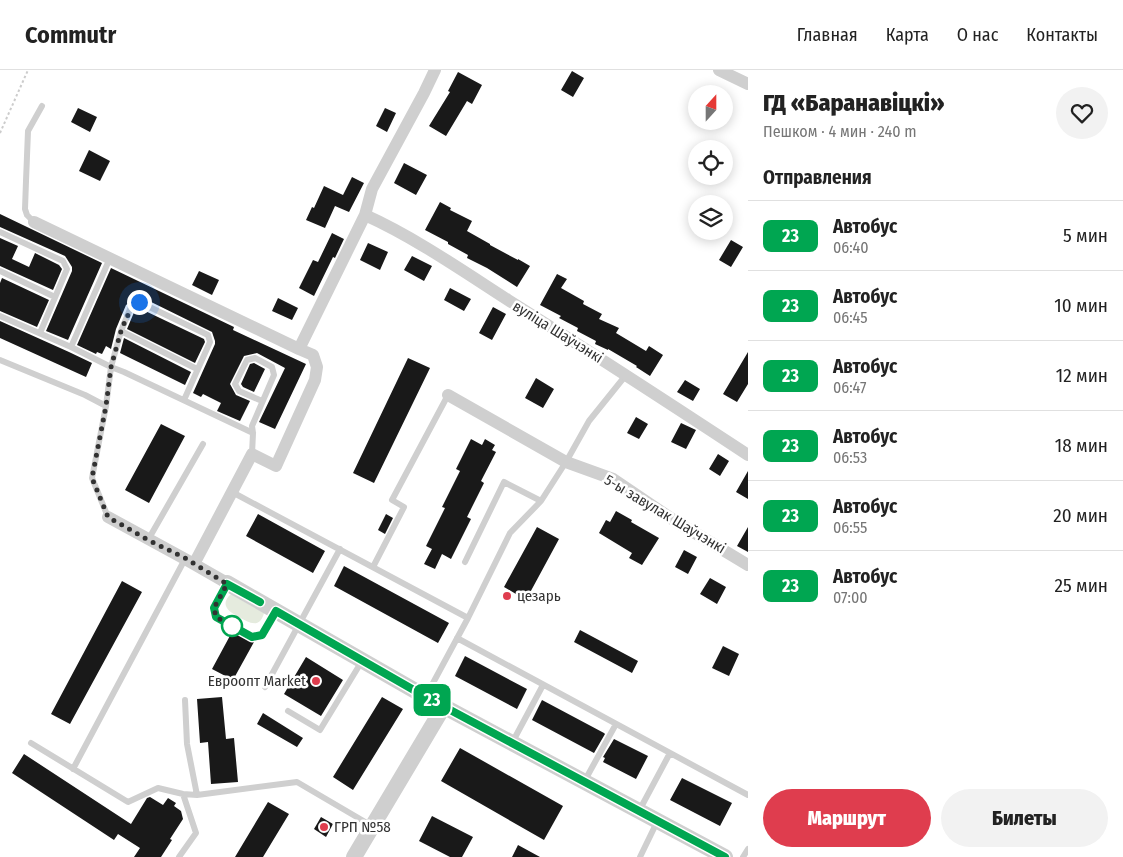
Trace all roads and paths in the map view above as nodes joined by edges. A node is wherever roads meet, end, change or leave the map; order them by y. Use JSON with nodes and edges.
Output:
{"nodes":[{"id":1,"x":28,"y":70,"type":"edge"},
{"id":2,"x":435,"y":70,"type":"edge"},
{"id":3,"x":720,"y":70,"type":"edge"},
{"id":4,"x":748,"y":84,"type":"edge"},
{"id":5,"x":42,"y":106,"type":"dead end"},
{"id":6,"x":0,"y":133,"type":"edge"},
{"id":7,"x":365,"y":215,"type":"junction"},
{"id":8,"x":34,"y":222,"type":"joint"},
{"id":9,"x":0,"y":232,"type":"edge"},
{"id":10,"x":110,"y":258,"type":"junction"},
{"id":11,"x":0,"y":272,"type":"edge"},
{"id":12,"x":55,"y":297,"type":"junction"},
{"id":13,"x":0,"y":316,"type":"edge"},
{"id":14,"x":121,"y":331,"type":"junction"},
{"id":15,"x":40,"y":333,"type":"junction"},
{"id":16,"x":71,"y":347,"type":"junction"},
{"id":17,"x":299,"y":349,"type":"junction"},
{"id":18,"x":0,"y":360,"type":"edge"},
{"id":19,"x":111,"y":367,"type":"junction"},
{"id":20,"x":198,"y":369,"type":"junction"},
{"id":21,"x":626,"y":375,"type":"junction"},
{"id":22,"x":448,"y":395,"type":"joint"},
{"id":23,"x":184,"y":400,"type":"junction"},
{"id":24,"x":262,"y":401,"type":"junction"},
{"id":25,"x":106,"y":406,"type":"junction"},
{"id":26,"x":253,"y":433,"type":"junction"},
{"id":27,"x":204,"y":444,"type":"dead end"},
{"id":28,"x":252,"y":454,"type":"junction"},
{"id":29,"x":748,"y":455,"type":"edge"},
{"id":30,"x":566,"y":462,"type":"junction"},
{"id":31,"x":232,"y":492,"type":"junction"},
{"id":32,"x":541,"y":501,"type":"junction"},
{"id":33,"x":108,"y":517,"type":"joint"},
{"id":34,"x":148,"y":540,"type":"junction"},
{"id":35,"x":340,"y":548,"type":"junction"},
{"id":36,"x":190,"y":561,"type":"junction"},
{"id":37,"x":464,"y":562,"type":"dead end"},
{"id":38,"x":748,"y":564,"type":"edge"},
{"id":39,"x":373,"y":567,"type":"junction"},
{"id":40,"x":227,"y":584,"type":"junction"},
{"id":41,"x":276,"y":611,"type":"junction"},
{"id":42,"x":468,"y":618,"type":"junction"},
{"id":43,"x":300,"y":625,"type":"junction"},
{"id":44,"x":456,"y":638,"type":"junction"},
{"id":45,"x":362,"y":661,"type":"junction"},
{"id":46,"x":543,"y":685,"type":"junction"},
{"id":47,"x":265,"y":687,"type":"dead end"},
{"id":48,"x":426,"y":697,"type":"junction"},
{"id":49,"x":185,"y":700,"type":"dead end"},
{"id":50,"x":444,"y":706,"type":"junction"},
{"id":51,"x":288,"y":711,"type":"dead end"},
{"id":52,"x":616,"y":724,"type":"junction"},
{"id":53,"x":31,"y":743,"type":"dead end"},
{"id":54,"x":512,"y":743,"type":"junction"},
{"id":55,"x":670,"y":753,"type":"junction"},
{"id":56,"x":72,"y":769,"type":"junction"},
{"id":57,"x":584,"y":782,"type":"junction"},
{"id":58,"x":183,"y":794,"type":"junction"},
{"id":59,"x":196,"y":795,"type":"junction"},
{"id":60,"x":748,"y":795,"type":"edge"},
{"id":61,"x":639,"y":811,"type":"junction"},
{"id":62,"x":657,"y":821,"type":"junction"},
{"id":63,"x":372,"y":826,"type":"junction"},
{"id":64,"x":748,"y":849,"type":"edge"},
{"id":65,"x":180,"y":857,"type":"edge"},
{"id":66,"x":354,"y":857,"type":"edge"},
{"id":67,"x":640,"y":857,"type":"edge"},
{"id":68,"x":725,"y":857,"type":"edge"},
{"id":69,"x":744,"y":857,"type":"edge"}],
"edges":[{"from":1,"to":6,"type":"path"},
{"from":2,"to":7,"type":"street"},
{"from":3,"to":4,"type":"street"},
{"from":5,"to":8,"type":"lane"},
{"from":7,"to":17,"type":"street"},
{"from":7,"to":21,"type":"street","name":"вуліца Шаўчэнкі"},
{"from":8,"to":10,"type":"street"},
{"from":9,"to":12,"type":"lane"},
{"from":10,"to":16,"type":"lane"},
{"from":10,"to":17,"type":"street"},
{"from":11,"to":12,"type":"lane"},
{"from":12,"to":15,"type":"lane"},
{"from":13,"to":15,"type":"lane"},
{"from":14,"to":19,"type":"lane"},
{"from":14,"to":20,"type":"lane"},
{"from":14,"to":20,"type":"lane"},
{"from":15,"to":16,"type":"lane"},
{"from":16,"to":19,"type":"lane"},
{"from":17,"to":28,"type":"street"},
{"from":18,"to":25,"type":"lane"},
{"from":19,"to":23,"type":"lane"},
{"from":19,"to":25,"type":"lane"},
{"from":20,"to":23,"type":"lane"},
{"from":21,"to":29,"type":"street","name":"вуліца Шаўчэнкі"},
{"from":21,"to":30,"type":"lane"},
{"from":22,"to":30,"type":"street","name":"5-ы завулак Шаўчэнкі"},
{"from":22,"to":39,"type":"lane"},
{"from":23,"to":26,"type":"lane"},
{"from":24,"to":24,"type":"lane"},
{"from":24,"to":26,"type":"lane"},
{"from":25,"to":33,"type":"lane"},
{"from":26,"to":28,"type":"lane"},
{"from":27,"to":34,"type":"lane"},
{"from":28,"to":31,"type":"street"},
{"from":30,"to":32,"type":"lane"},
{"from":30,"to":38,"type":"street","name":"5-ы завулак Шаўчэнкі"},
{"from":31,"to":35,"type":"lane"},
{"from":31,"to":36,"type":"street"},
{"from":32,"to":37,"type":"lane"},
{"from":32,"to":42,"type":"lane"},
{"from":33,"to":34,"type":"street"},
{"from":34,"to":36,"type":"street"},
{"from":35,"to":39,"type":"lane"},
{"from":35,"to":43,"type":"lane"},
{"from":36,"to":40,"type":"street"},
{"from":36,"to":56,"type":"lane"},
{"from":39,"to":42,"type":"lane"},
{"from":40,"to":41,"type":"street"},
{"from":40,"to":41,"type":"lane"},
{"from":41,"to":43,"type":"street"},
{"from":42,"to":44,"type":"lane"},
{"from":43,"to":45,"type":"street"},
{"from":43,"to":47,"type":"lane"},
{"from":44,"to":46,"type":"lane"},
{"from":44,"to":48,"type":"lane"},
{"from":45,"to":48,"type":"street"},
{"from":45,"to":51,"type":"lane"},
{"from":46,"to":52,"type":"lane"},
{"from":46,"to":54,"type":"lane"},
{"from":48,"to":50,"type":"street"},
{"from":49,"to":59,"type":"lane"},
{"from":50,"to":54,"type":"street"},
{"from":50,"to":63,"type":"street"},
{"from":52,"to":55,"type":"lane"},
{"from":52,"to":57,"type":"lane"},
{"from":53,"to":56,"type":"lane"},
{"from":54,"to":57,"type":"street"},
{"from":55,"to":60,"type":"lane"},
{"from":55,"to":61,"type":"lane"},
{"from":56,"to":58,"type":"lane"},
{"from":57,"to":61,"type":"street"},
{"from":58,"to":59,"type":"lane"},
{"from":58,"to":65,"type":"lane"},
{"from":59,"to":63,"type":"lane"},
{"from":61,"to":62,"type":"street"},
{"from":62,"to":67,"type":"lane"},
{"from":62,"to":68,"type":"street"},
{"from":63,"to":66,"type":"street"},
{"from":64,"to":69,"type":"lane"}]}
